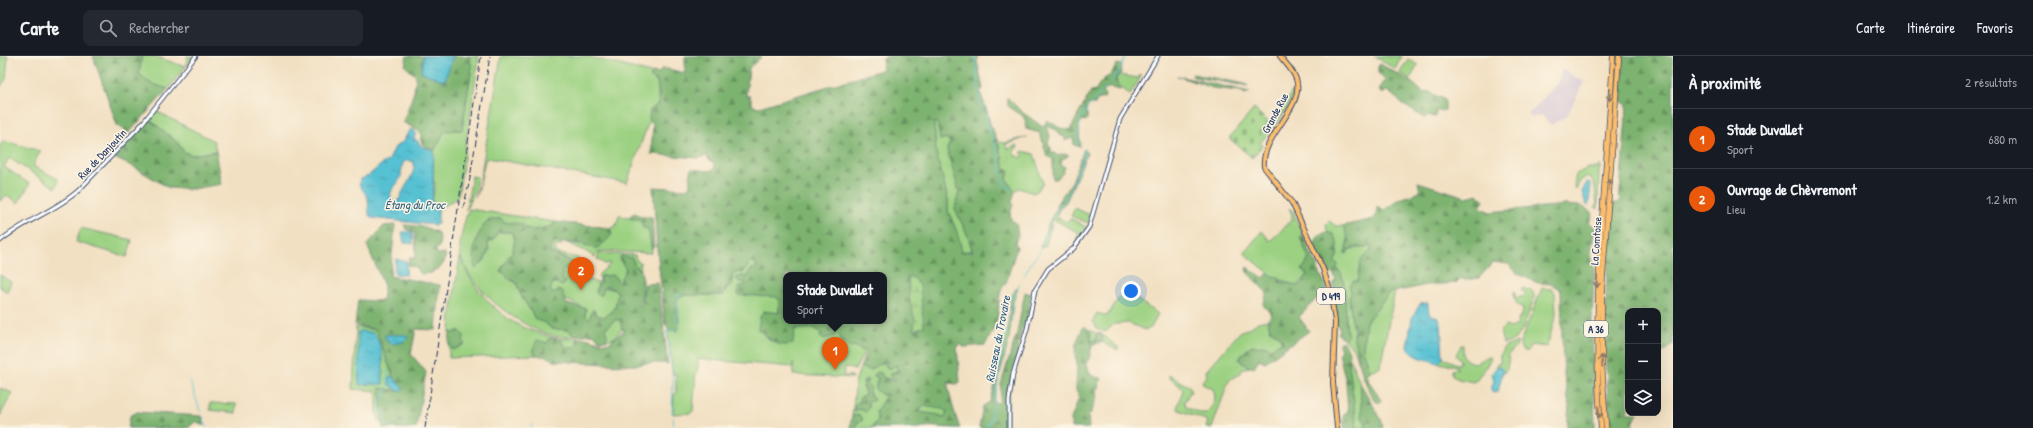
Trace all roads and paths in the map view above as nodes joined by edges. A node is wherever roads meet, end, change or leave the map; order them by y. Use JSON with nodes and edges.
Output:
{"nodes":[{"id":1,"x":196,"y":56,"type":"edge"},
{"id":2,"x":1158,"y":56,"type":"edge"},
{"id":3,"x":1280,"y":56,"type":"edge"},
{"id":4,"x":1613,"y":56,"type":"edge"},
{"id":5,"x":1619,"y":56,"type":"edge"},
{"id":6,"x":0,"y":241,"type":"edge"},
{"id":7,"x":1009,"y":428,"type":"edge"},
{"id":8,"x":1337,"y":428,"type":"edge"},
{"id":9,"x":1601,"y":428,"type":"edge"},
{"id":10,"x":1606,"y":428,"type":"edge"}],
"edges":[{"from":1,"to":6,"type":"street","name":"Rue de Danjoutin"},
{"from":2,"to":7,"type":"street"},
{"from":3,"to":8,"type":"main road","name":"Grande Rue","number":"D 419"},
{"from":4,"to":9,"type":"highway","name":"La Comtoise","number":"A 36","one_way":true},
{"from":10,"to":5,"type":"highway","name":"La Comtoise","number":"A 36","one_way":true}]}
